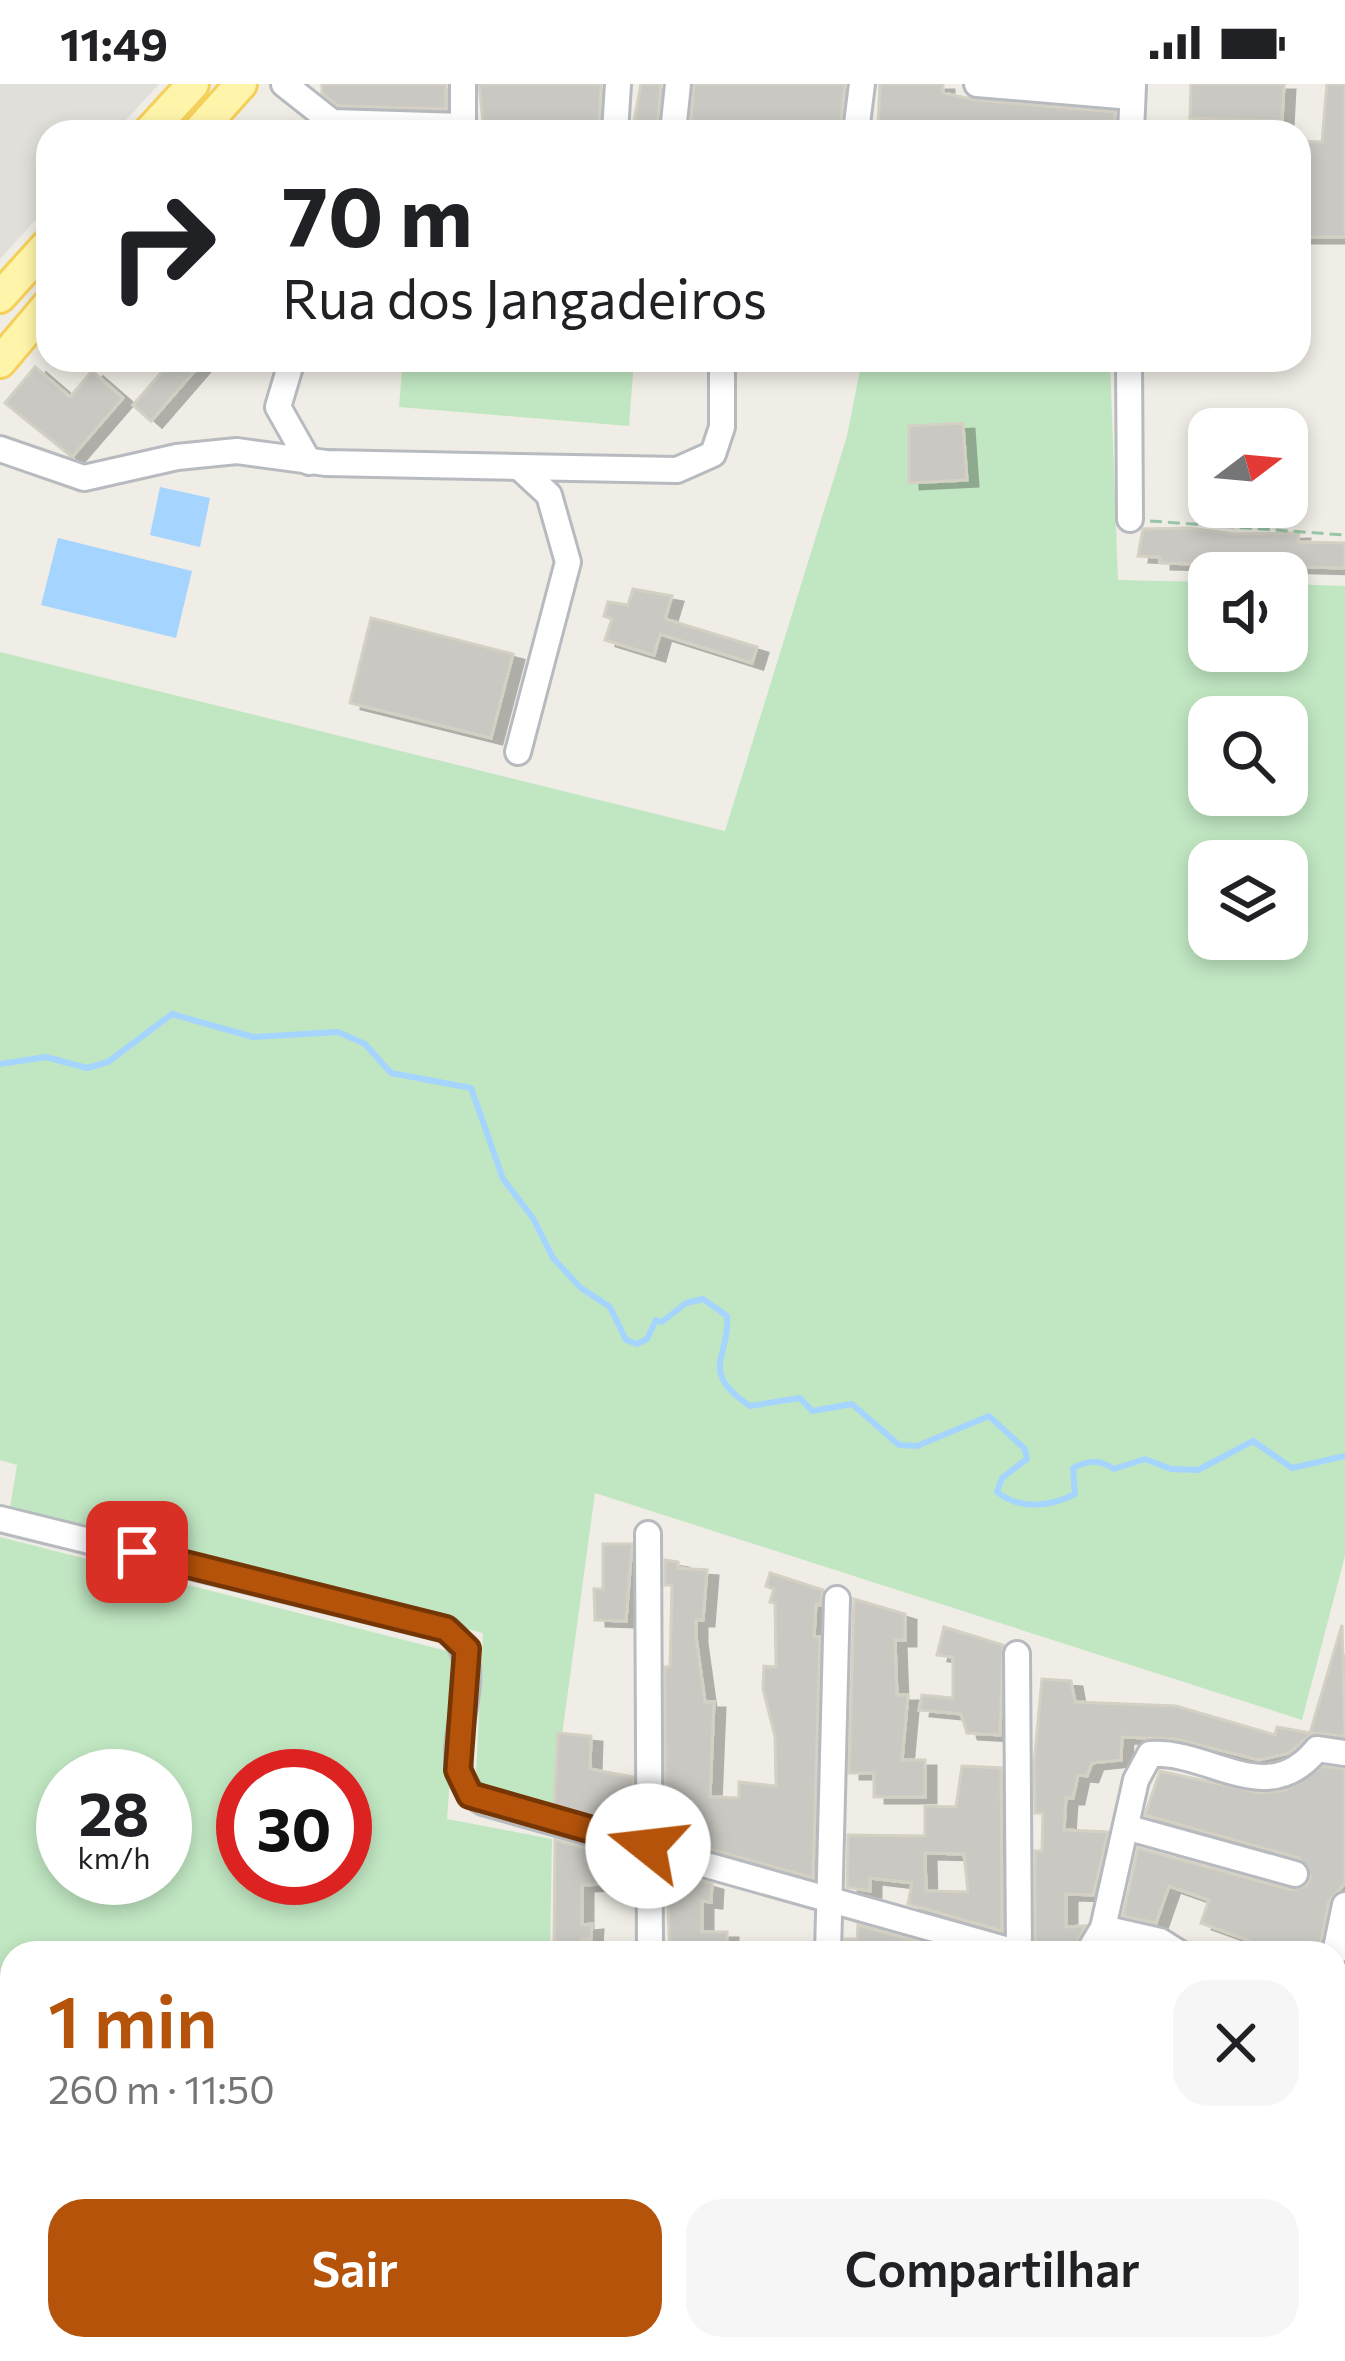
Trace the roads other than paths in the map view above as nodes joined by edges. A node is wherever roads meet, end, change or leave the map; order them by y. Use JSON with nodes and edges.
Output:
{"nodes":[{"id":1,"x":193,"y":84,"type":"edge"},
{"id":2,"x":241,"y":84,"type":"edge"},
{"id":3,"x":284,"y":84,"type":"edge"},
{"id":4,"x":463,"y":84,"type":"edge"},
{"id":5,"x":618,"y":84,"type":"edge"},
{"id":6,"x":679,"y":84,"type":"edge"},
{"id":7,"x":862,"y":84,"type":"edge"},
{"id":8,"x":977,"y":84,"type":"edge"},
{"id":9,"x":1132,"y":91,"type":"edge"},
{"id":10,"x":160,"y":120,"type":"edge"},
{"id":11,"x":210,"y":120,"type":"edge"},
{"id":12,"x":329,"y":120,"type":"edge"},
{"id":13,"x":463,"y":120,"type":"edge"},
{"id":14,"x":616,"y":120,"type":"edge"},
{"id":15,"x":674,"y":120,"type":"edge"},
{"id":16,"x":858,"y":120,"type":"edge"},
{"id":17,"x":36,"y":257,"type":"edge"},
{"id":18,"x":0,"y":297,"type":"edge"},
{"id":19,"x":36,"y":319,"type":"edge"},
{"id":20,"x":0,"y":362,"type":"edge"},
{"id":21,"x":288,"y":372,"type":"edge"},
{"id":22,"x":722,"y":372,"type":"edge"},
{"id":23,"x":1129,"y":372,"type":"edge"},
{"id":24,"x":0,"y":432,"type":"edge"},
{"id":25,"x":0,"y":449,"type":"edge"},
{"id":26,"x":29,"y":455,"type":"junction"},
{"id":27,"x":309,"y":462,"type":"junction"},
{"id":28,"x":522,"y":470,"type":"junction"},
{"id":29,"x":1130,"y":519,"type":"road end"},
{"id":30,"x":518,"y":752,"type":"dead end"},
{"id":31,"x":0,"y":1519,"type":"edge"},
{"id":32,"x":648,"y":1534,"type":"dead end"},
{"id":33,"x":837,"y":1599,"type":"dead end"},
{"id":34,"x":1017,"y":1654,"type":"dead end"},
{"id":35,"x":1345,"y":1753,"type":"edge"},
{"id":36,"x":1129,"y":1828,"type":"junction"},
{"id":37,"x":648,"y":1846,"type":"junction"},
{"id":38,"x":1295,"y":1874,"type":"dead end"},
{"id":39,"x":827,"y":1900,"type":"junction"},
{"id":40,"x":1345,"y":1905,"type":"edge"},
{"id":41,"x":1103,"y":1928,"type":"junction"},
{"id":42,"x":650,"y":1941,"type":"edge"},
{"id":43,"x":828,"y":1941,"type":"edge"},
{"id":44,"x":976,"y":1941,"type":"edge"},
{"id":45,"x":1019,"y":1941,"type":"edge"},
{"id":46,"x":1093,"y":1941,"type":"edge"},
{"id":47,"x":1155,"y":1941,"type":"edge"},
{"id":48,"x":1338,"y":1941,"type":"edge"}],
"edges":[{"from":1,"to":10,"type":"main road"},
{"from":2,"to":11,"type":"main road"},
{"from":3,"to":12,"type":"street"},
{"from":4,"to":13,"type":"street"},
{"from":5,"to":14,"type":"street"},
{"from":6,"to":15,"type":"street"},
{"from":7,"to":16,"type":"street"},
{"from":8,"to":9,"type":"street"},
{"from":17,"to":18,"type":"main road"},
{"from":19,"to":20,"type":"main road"},
{"from":21,"to":27,"type":"street"},
{"from":22,"to":28,"type":"street"},
{"from":23,"to":29,"type":"street"},
{"from":24,"to":26,"type":"street"},
{"from":25,"to":26,"type":"street"},
{"from":26,"to":27,"type":"street"},
{"from":27,"to":28,"type":"street"},
{"from":28,"to":30,"type":"street"},
{"from":31,"to":37,"type":"street"},
{"from":32,"to":37,"type":"street"},
{"from":33,"to":39,"type":"street"},
{"from":34,"to":45,"type":"street"},
{"from":35,"to":36,"type":"street"},
{"from":36,"to":38,"type":"street"},
{"from":36,"to":41,"type":"street"},
{"from":37,"to":39,"type":"street"},
{"from":37,"to":42,"type":"street"},
{"from":39,"to":43,"type":"street"},
{"from":39,"to":44,"type":"street"},
{"from":40,"to":48,"type":"street"},
{"from":41,"to":46,"type":"street"},
{"from":41,"to":47,"type":"street"}]}
